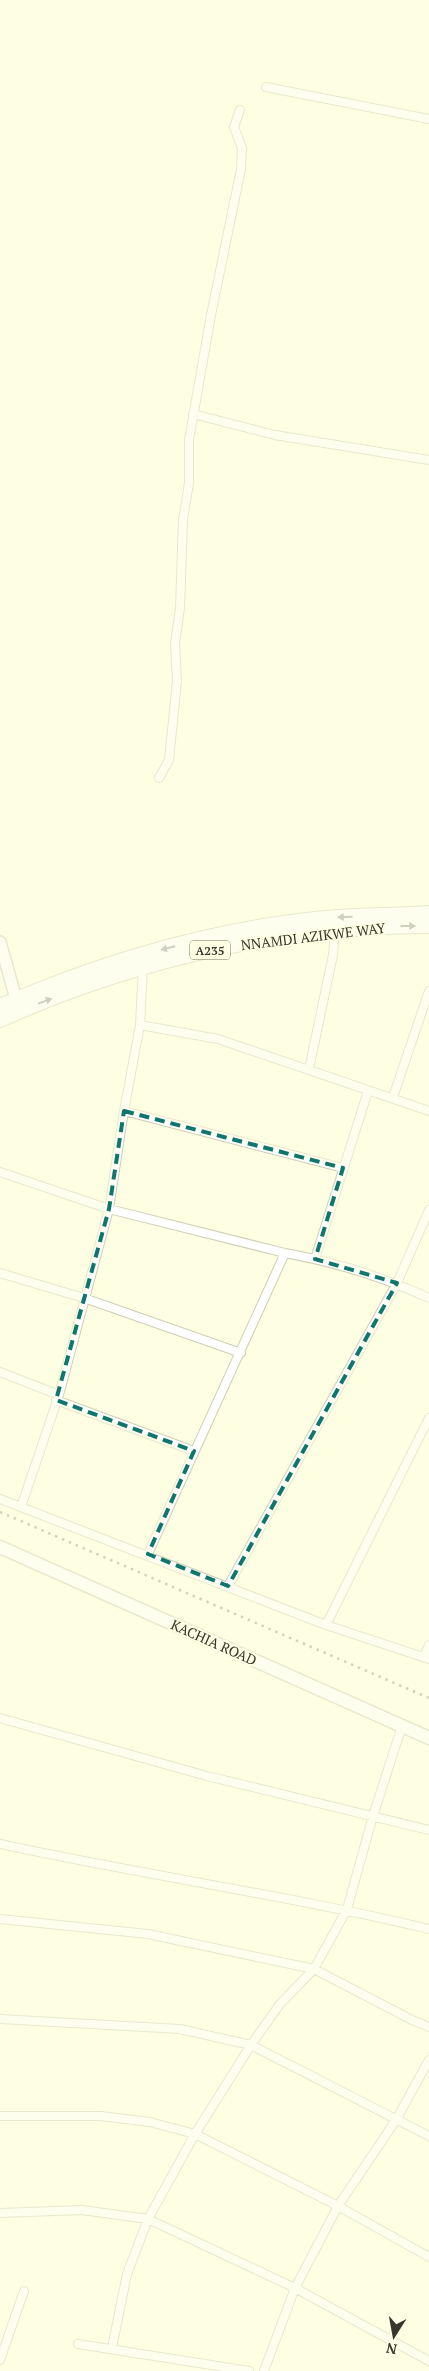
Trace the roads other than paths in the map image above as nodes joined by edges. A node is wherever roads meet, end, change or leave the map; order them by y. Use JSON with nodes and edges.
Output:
{"nodes":[{"id":1,"x":266,"y":87,"type":"dead end"},
{"id":2,"x":240,"y":110,"type":"dead end"},
{"id":3,"x":429,"y":119,"type":"edge"},
{"id":4,"x":193,"y":414,"type":"junction"},
{"id":5,"x":429,"y":460,"type":"edge"},
{"id":6,"x":159,"y":778,"type":"dead end"},
{"id":7,"x":429,"y":913,"type":"edge"},
{"id":8,"x":429,"y":926,"type":"edge"},
{"id":9,"x":335,"y":932,"type":"junction"},
{"id":10,"x":0,"y":942,"type":"edge"},
{"id":11,"x":142,"y":967,"type":"junction"},
{"id":12,"x":429,"y":991,"type":"edge"},
{"id":13,"x":16,"y":1000,"type":"junction"},
{"id":14,"x":0,"y":1006,"type":"edge"},
{"id":15,"x":0,"y":1020,"type":"edge"},
{"id":16,"x":140,"y":1025,"type":"junction"},
{"id":17,"x":309,"y":1069,"type":"junction"},
{"id":18,"x":368,"y":1091,"type":"junction"},
{"id":19,"x":393,"y":1097,"type":"junction"},
{"id":20,"x":429,"y":1110,"type":"edge"},
{"id":21,"x":124,"y":1111,"type":"junction"},
{"id":22,"x":343,"y":1168,"type":"junction"},
{"id":23,"x":0,"y":1172,"type":"edge"},
{"id":24,"x":110,"y":1209,"type":"junction"},
{"id":25,"x":429,"y":1210,"type":"edge"},
{"id":26,"x":286,"y":1253,"type":"junction"},
{"id":27,"x":315,"y":1258,"type":"junction"},
{"id":28,"x":0,"y":1273,"type":"edge"},
{"id":29,"x":397,"y":1283,"type":"junction"},
{"id":30,"x":84,"y":1298,"type":"junction"},
{"id":31,"x":429,"y":1298,"type":"edge"},
{"id":32,"x":241,"y":1353,"type":"junction"},
{"id":33,"x":0,"y":1372,"type":"edge"},
{"id":34,"x":58,"y":1397,"type":"junction"},
{"id":35,"x":429,"y":1418,"type":"edge"},
{"id":36,"x":194,"y":1451,"type":"junction"},
{"id":37,"x":0,"y":1498,"type":"edge"},
{"id":38,"x":21,"y":1507,"type":"junction"},
{"id":39,"x":0,"y":1547,"type":"edge"},
{"id":40,"x":148,"y":1554,"type":"junction"},
{"id":41,"x":228,"y":1586,"type":"junction"},
{"id":42,"x":326,"y":1625,"type":"junction"},
{"id":43,"x":429,"y":1645,"type":"edge"},
{"id":44,"x":426,"y":1658,"type":"edge"},
{"id":45,"x":0,"y":1718,"type":"edge"},
{"id":46,"x":402,"y":1726,"type":"junction"},
{"id":47,"x":429,"y":1738,"type":"edge"},
{"id":48,"x":373,"y":1816,"type":"junction"},
{"id":49,"x":429,"y":1830,"type":"edge"},
{"id":50,"x":0,"y":1844,"type":"edge"},
{"id":51,"x":347,"y":1909,"type":"junction"},
{"id":52,"x":0,"y":1919,"type":"edge"},
{"id":53,"x":429,"y":1929,"type":"edge"},
{"id":54,"x":314,"y":1968,"type":"junction"},
{"id":55,"x":0,"y":2019,"type":"edge"},
{"id":56,"x":429,"y":2027,"type":"edge"},
{"id":57,"x":251,"y":2045,"type":"junction"},
{"id":58,"x":429,"y":2060,"type":"edge"},
{"id":59,"x":0,"y":2116,"type":"edge"},
{"id":60,"x":396,"y":2120,"type":"junction"},
{"id":61,"x":195,"y":2134,"type":"junction"},
{"id":62,"x":429,"y":2136,"type":"edge"},
{"id":63,"x":338,"y":2206,"type":"junction"},
{"id":64,"x":0,"y":2213,"type":"edge"},
{"id":65,"x":148,"y":2219,"type":"junction"},
{"id":66,"x":429,"y":2257,"type":"edge"},
{"id":67,"x":295,"y":2288,"type":"junction"},
{"id":68,"x":24,"y":2291,"type":"dead end"},
{"id":69,"x":78,"y":2344,"type":"dead end"},
{"id":70,"x":112,"y":2348,"type":"junction"},
{"id":71,"x":0,"y":2360,"type":"edge"},
{"id":72,"x":429,"y":2361,"type":"edge"},
{"id":73,"x":249,"y":2371,"type":"edge"},
{"id":74,"x":264,"y":2371,"type":"edge"}],
"edges":[{"from":1,"to":3,"type":"street"},
{"from":2,"to":4,"type":"street"},
{"from":4,"to":5,"type":"street"},
{"from":4,"to":6,"type":"street"},
{"from":7,"to":13,"type":"highway","name":"NNAMDI AZIKWE WAY","number":"A235","one_way":true},
{"from":9,"to":8,"type":"highway","name":"NNAMDI AZIKWE WAY","number":"A235","one_way":true},
{"from":9,"to":11,"type":"highway","name":"NNAMDI AZIKWE WAY","number":"A235"},
{"from":9,"to":17,"type":"street"},
{"from":10,"to":13,"type":"street"},
{"from":15,"to":11,"type":"highway","name":"NNAMDI AZIKWE WAY","number":"A235","one_way":true},
{"from":11,"to":16,"type":"street"},
{"from":12,"to":19,"type":"street"},
{"from":13,"to":14,"type":"highway","name":"NNAMDI AZIKWE WAY","number":"A235"},
{"from":16,"to":17,"type":"street"},
{"from":16,"to":21,"type":"street"},
{"from":17,"to":18,"type":"street"},
{"from":18,"to":19,"type":"street"},
{"from":18,"to":22,"type":"street"},
{"from":19,"to":20,"type":"street"},
{"from":21,"to":22,"type":"street"},
{"from":21,"to":24,"type":"street"},
{"from":22,"to":27,"type":"street"},
{"from":23,"to":24,"type":"street"},
{"from":24,"to":26,"type":"street"},
{"from":24,"to":30,"type":"street"},
{"from":25,"to":29,"type":"street"},
{"from":26,"to":27,"type":"street"},
{"from":26,"to":32,"type":"street"},
{"from":27,"to":29,"type":"street"},
{"from":28,"to":30,"type":"street"},
{"from":29,"to":31,"type":"street"},
{"from":29,"to":41,"type":"street"},
{"from":30,"to":32,"type":"street"},
{"from":30,"to":34,"type":"street"},
{"from":32,"to":36,"type":"street"},
{"from":33,"to":34,"type":"street"},
{"from":34,"to":36,"type":"street"},
{"from":34,"to":38,"type":"street"},
{"from":35,"to":42,"type":"street"},
{"from":36,"to":40,"type":"street"},
{"from":37,"to":38,"type":"street"},
{"from":38,"to":40,"type":"street"},
{"from":39,"to":46,"type":"main road","name":"KACHIA ROAD"},
{"from":40,"to":41,"type":"street"},
{"from":41,"to":42,"type":"street"},
{"from":42,"to":44,"type":"street"},
{"from":43,"to":44,"type":"street"},
{"from":45,"to":48,"type":"street"},
{"from":46,"to":47,"type":"main road","name":"KACHIA ROAD"},
{"from":46,"to":48,"type":"street"},
{"from":48,"to":49,"type":"street"},
{"from":48,"to":51,"type":"street"},
{"from":50,"to":51,"type":"street"},
{"from":51,"to":53,"type":"street"},
{"from":51,"to":54,"type":"street"},
{"from":52,"to":54,"type":"street"},
{"from":54,"to":56,"type":"street"},
{"from":54,"to":57,"type":"street"},
{"from":55,"to":57,"type":"street"},
{"from":57,"to":60,"type":"street"},
{"from":57,"to":61,"type":"street"},
{"from":58,"to":60,"type":"street"},
{"from":59,"to":61,"type":"street"},
{"from":60,"to":62,"type":"street"},
{"from":60,"to":63,"type":"street"},
{"from":61,"to":63,"type":"street"},
{"from":61,"to":65,"type":"street"},
{"from":63,"to":66,"type":"street"},
{"from":63,"to":67,"type":"street"},
{"from":64,"to":65,"type":"street"},
{"from":65,"to":67,"type":"street"},
{"from":65,"to":70,"type":"street"},
{"from":67,"to":72,"type":"street"},
{"from":67,"to":74,"type":"street"},
{"from":68,"to":71,"type":"street"},
{"from":69,"to":70,"type":"street"},
{"from":70,"to":73,"type":"street"}]}
